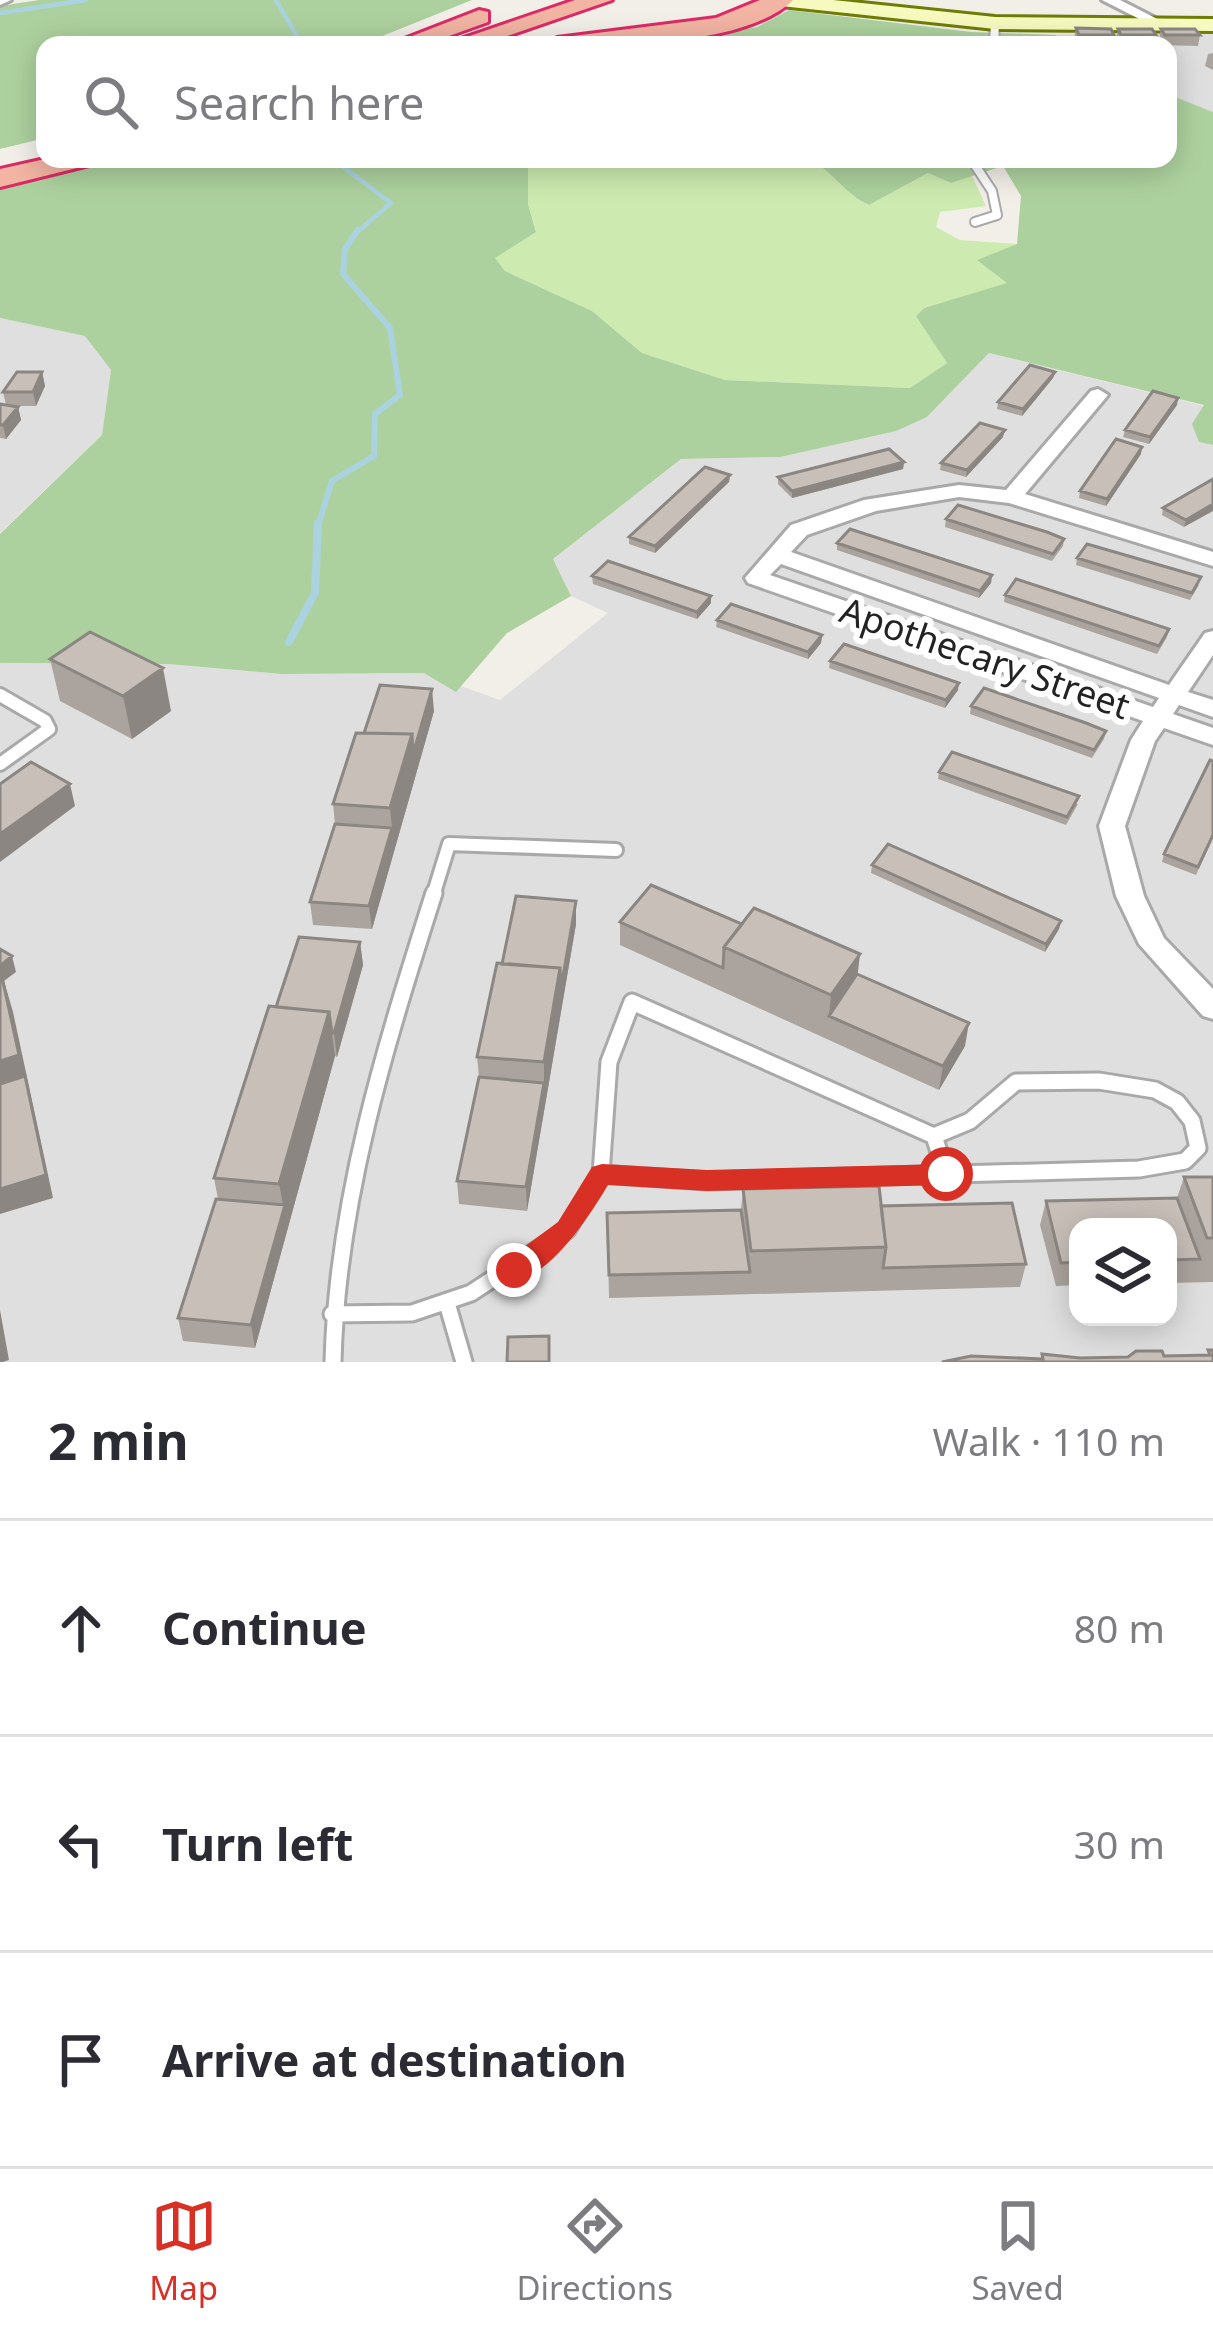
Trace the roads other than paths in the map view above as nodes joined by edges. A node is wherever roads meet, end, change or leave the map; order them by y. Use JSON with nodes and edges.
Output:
{"nodes":[{"id":1,"x":513,"y":0,"type":"edge"},
{"id":2,"x":600,"y":0,"type":"edge"},
{"id":3,"x":625,"y":0,"type":"edge"},
{"id":4,"x":781,"y":0,"type":"edge"},
{"id":5,"x":1109,"y":0,"type":"edge"},
{"id":6,"x":995,"y":23,"type":"junction"},
{"id":7,"x":1164,"y":26,"type":"junction"},
{"id":8,"x":1213,"y":26,"type":"edge"},
{"id":9,"x":423,"y":36,"type":"edge"},
{"id":10,"x":484,"y":36,"type":"edge"},
{"id":11,"x":512,"y":36,"type":"edge"},
{"id":12,"x":627,"y":36,"type":"edge"},
{"id":13,"x":994,"y":36,"type":"edge"},
{"id":14,"x":36,"y":155,"type":"edge"},
{"id":15,"x":0,"y":163,"type":"edge"},
{"id":16,"x":42,"y":168,"type":"edge"},
{"id":17,"x":977,"y":168,"type":"edge"},
{"id":18,"x":0,"y":178,"type":"edge"},
{"id":19,"x":975,"y":222,"type":"dead end"},
{"id":20,"x":1098,"y":395,"type":"dead end"},
{"id":21,"x":1011,"y":496,"type":"junction"},
{"id":22,"x":778,"y":555,"type":"junction"},
{"id":23,"x":1213,"y":560,"type":"edge"},
{"id":24,"x":1213,"y":638,"type":"edge"},
{"id":25,"x":0,"y":695,"type":"edge"},
{"id":26,"x":1168,"y":708,"type":"junction"},
{"id":27,"x":1213,"y":709,"type":"edge"},
{"id":28,"x":1213,"y":737,"type":"edge"},
{"id":29,"x":0,"y":764,"type":"edge"},
{"id":30,"x":616,"y":850,"type":"dead end"},
{"id":31,"x":1213,"y":1008,"type":"edge"},
{"id":32,"x":934,"y":1136,"type":"junction"},
{"id":33,"x":602,"y":1174,"type":"junction"},
{"id":34,"x":946,"y":1174,"type":"junction"},
{"id":35,"x":447,"y":1303,"type":"junction"},
{"id":36,"x":332,"y":1314,"type":"junction"},
{"id":37,"x":333,"y":1362,"type":"edge"},
{"id":38,"x":464,"y":1362,"type":"edge"}],
"edges":[{"from":1,"to":9,"type":"highway"},
{"from":2,"to":10,"type":"highway"},
{"from":3,"to":11,"type":"highway"},
{"from":4,"to":6,"type":"main road"},
{"from":4,"to":12,"type":"highway"},
{"from":5,"to":7,"type":"street"},
{"from":6,"to":7,"type":"main road"},
{"from":6,"to":13,"type":"lane"},
{"from":7,"to":8,"type":"main road"},
{"from":14,"to":15,"type":"highway"},
{"from":16,"to":18,"type":"highway"},
{"from":17,"to":19,"type":"lane"},
{"from":20,"to":21,"type":"street"},
{"from":21,"to":22,"type":"street"},
{"from":21,"to":23,"type":"street"},
{"from":22,"to":26,"type":"street","name":"Apothecary Street"},
{"from":22,"to":26,"type":"street","name":"Apothecary Street"},
{"from":24,"to":26,"type":"street"},
{"from":25,"to":29,"type":"lane"},
{"from":26,"to":27,"type":"street","name":"Apothecary Street"},
{"from":26,"to":28,"type":"street","name":"Apothecary Street"},
{"from":26,"to":31,"type":"street"},
{"from":30,"to":36,"type":"lane"},
{"from":32,"to":33,"type":"lane"},
{"from":32,"to":34,"type":"lane"},
{"from":32,"to":34,"type":"lane"},
{"from":33,"to":34,"type":"lane"},
{"from":33,"to":35,"type":"lane"},
{"from":35,"to":36,"type":"lane"},
{"from":35,"to":38,"type":"lane"},
{"from":36,"to":37,"type":"lane"}]}
